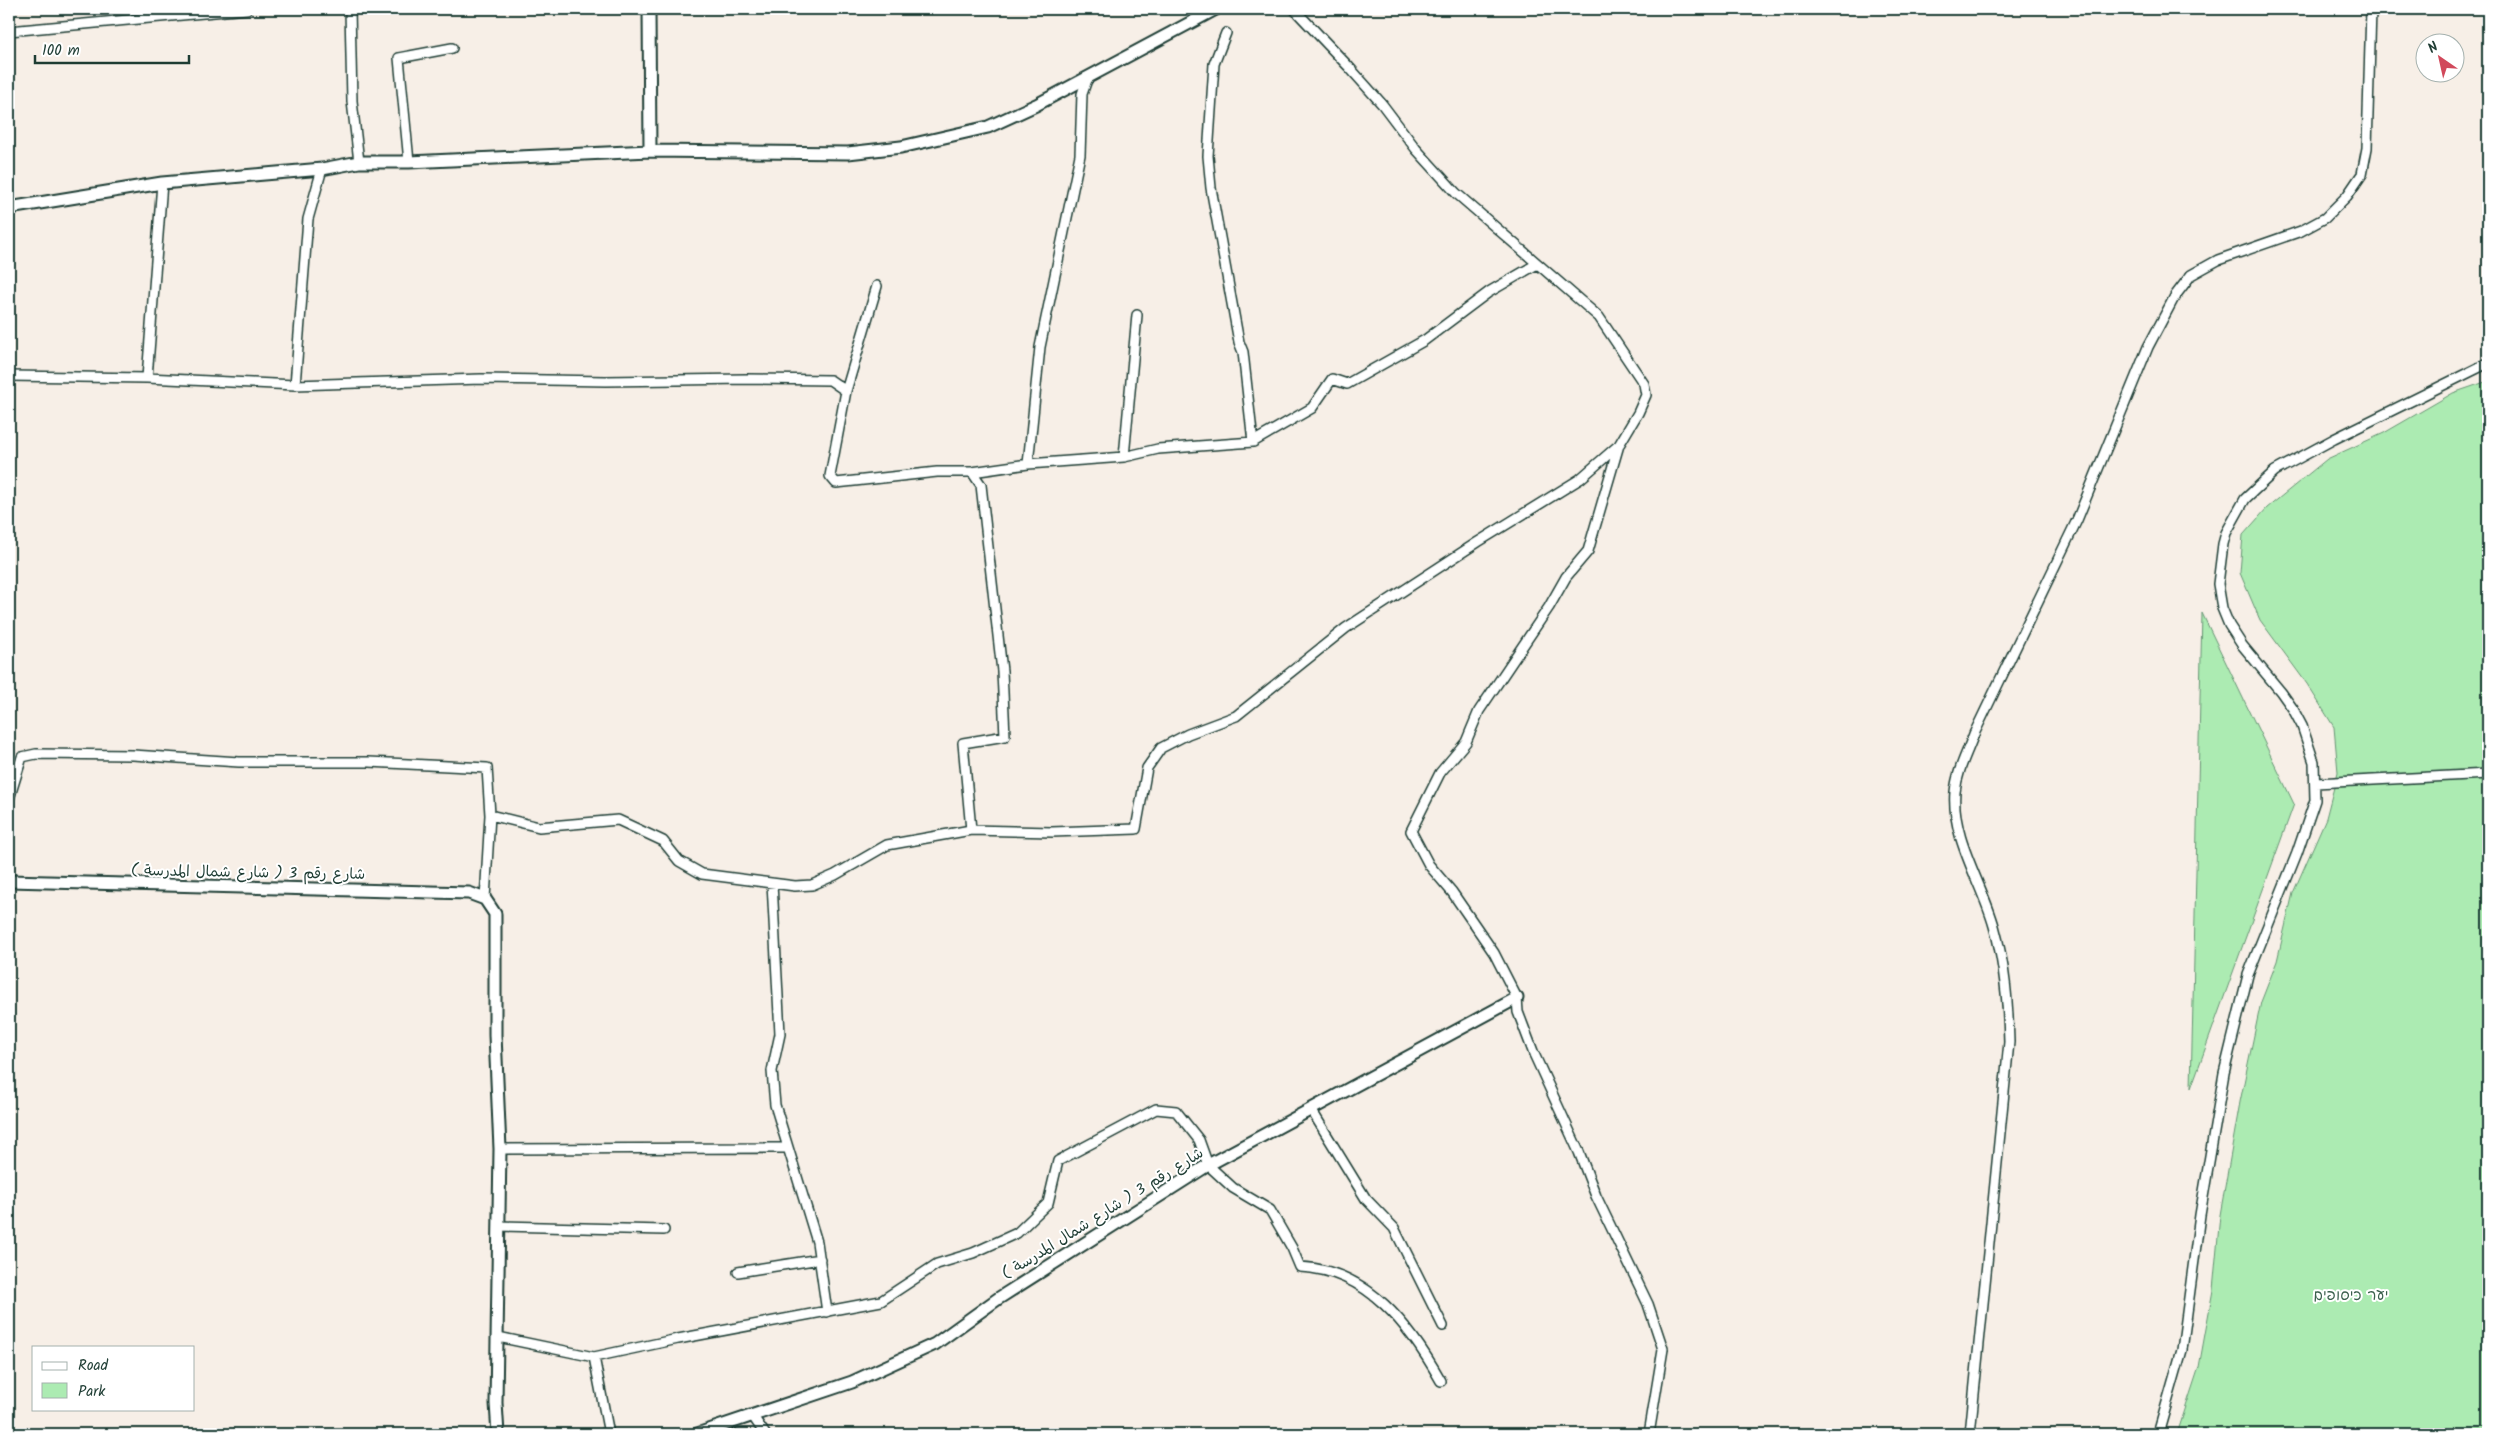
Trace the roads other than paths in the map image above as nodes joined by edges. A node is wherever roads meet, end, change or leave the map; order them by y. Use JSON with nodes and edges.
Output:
{"nodes":[{"id":1,"x":247,"y":9,"type":"edge"},
{"id":2,"x":350,"y":9,"type":"edge"},
{"id":3,"x":649,"y":9,"type":"edge"},
{"id":4,"x":1216,"y":9,"type":"edge"},
{"id":5,"x":1294,"y":9,"type":"edge"},
{"id":6,"x":2371,"y":9,"type":"edge"},
{"id":7,"x":9,"y":31,"type":"edge"},
{"id":8,"x":1226,"y":33,"type":"dead end"},
{"id":9,"x":452,"y":48,"type":"dead end"},
{"id":10,"x":1088,"y":77,"type":"junction"},
{"id":11,"x":650,"y":151,"type":"junction"},
{"id":12,"x":359,"y":162,"type":"junction"},
{"id":13,"x":409,"y":162,"type":"junction"},
{"id":14,"x":322,"y":169,"type":"junction"},
{"id":15,"x":162,"y":183,"type":"junction"},
{"id":16,"x":9,"y":208,"type":"edge"},
{"id":17,"x":1536,"y":264,"type":"junction"},
{"id":18,"x":877,"y":286,"type":"dead end"},
{"id":19,"x":1137,"y":315,"type":"dead end"},
{"id":20,"x":2488,"y":363,"type":"edge"},
{"id":21,"x":9,"y":376,"type":"edge"},
{"id":22,"x":147,"y":378,"type":"junction"},
{"id":23,"x":295,"y":385,"type":"junction"},
{"id":24,"x":846,"y":391,"type":"junction"},
{"id":25,"x":1253,"y":442,"type":"junction"},
{"id":26,"x":1619,"y":445,"type":"junction"},
{"id":27,"x":1124,"y":457,"type":"junction"},
{"id":28,"x":1028,"y":464,"type":"junction"},
{"id":29,"x":972,"y":472,"type":"junction"},
{"id":30,"x":2488,"y":774,"type":"edge"},
{"id":31,"x":2316,"y":782,"type":"junction"},
{"id":32,"x":9,"y":800,"type":"edge"},
{"id":33,"x":490,"y":815,"type":"junction"},
{"id":34,"x":971,"y":830,"type":"junction"},
{"id":35,"x":9,"y":881,"type":"edge"},
{"id":36,"x":772,"y":883,"type":"junction"},
{"id":37,"x":485,"y":899,"type":"junction"},
{"id":38,"x":1517,"y":998,"type":"junction"},
{"id":39,"x":1312,"y":1110,"type":"junction"},
{"id":40,"x":788,"y":1148,"type":"junction"},
{"id":41,"x":500,"y":1149,"type":"junction"},
{"id":42,"x":1208,"y":1165,"type":"junction"},
{"id":43,"x":499,"y":1226,"type":"junction"},
{"id":44,"x":664,"y":1230,"type":"dead end"},
{"id":45,"x":820,"y":1259,"type":"junction"},
{"id":46,"x":738,"y":1272,"type":"dead end"},
{"id":47,"x":827,"y":1312,"type":"junction"},
{"id":48,"x":1443,"y":1326,"type":"dead end"},
{"id":49,"x":498,"y":1337,"type":"junction"},
{"id":50,"x":594,"y":1357,"type":"junction"},
{"id":51,"x":1441,"y":1381,"type":"dead end"},
{"id":52,"x":752,"y":1415,"type":"junction"},
{"id":53,"x":498,"y":1434,"type":"edge"},
{"id":54,"x":609,"y":1434,"type":"edge"},
{"id":55,"x":698,"y":1434,"type":"edge"},
{"id":56,"x":765,"y":1434,"type":"edge"},
{"id":57,"x":1649,"y":1434,"type":"edge"},
{"id":58,"x":1970,"y":1434,"type":"edge"},
{"id":59,"x":2158,"y":1434,"type":"edge"}],
"edges":[{"from":1,"to":7,"type":"street"},
{"from":2,"to":12,"type":"street"},
{"from":3,"to":11,"type":"street"},
{"from":4,"to":10,"type":"street"},
{"from":5,"to":17,"type":"street"},
{"from":6,"to":58,"type":"street"},
{"from":8,"to":25,"type":"street"},
{"from":9,"to":13,"type":"street"},
{"from":10,"to":11,"type":"street"},
{"from":10,"to":28,"type":"street"},
{"from":11,"to":13,"type":"street"},
{"from":12,"to":13,"type":"street"},
{"from":12,"to":14,"type":"street"},
{"from":14,"to":15,"type":"street"},
{"from":14,"to":23,"type":"street"},
{"from":15,"to":16,"type":"street"},
{"from":15,"to":22,"type":"street"},
{"from":17,"to":25,"type":"street"},
{"from":17,"to":26,"type":"street"},
{"from":18,"to":24,"type":"street"},
{"from":19,"to":27,"type":"street"},
{"from":20,"to":31,"type":"street"},
{"from":21,"to":22,"type":"street"},
{"from":22,"to":23,"type":"street"},
{"from":23,"to":24,"type":"street"},
{"from":24,"to":29,"type":"street"},
{"from":25,"to":27,"type":"street"},
{"from":26,"to":34,"type":"street"},
{"from":26,"to":38,"type":"street"},
{"from":27,"to":28,"type":"street"},
{"from":28,"to":29,"type":"street"},
{"from":29,"to":34,"type":"street"},
{"from":30,"to":31,"type":"street"},
{"from":31,"to":59,"type":"street"},
{"from":32,"to":33,"type":"street"},
{"from":33,"to":36,"type":"street"},
{"from":33,"to":37,"type":"street"},
{"from":34,"to":36,"type":"street"},
{"from":35,"to":37,"type":"street","name":"شارع رقم 3 ( شارع شمال المدرسة )"},
{"from":36,"to":40,"type":"street"},
{"from":37,"to":41,"type":"street"},
{"from":38,"to":39,"type":"street","name":"شارع رقم 3 ( شارع شمال المدرسة )"},
{"from":38,"to":57,"type":"street"},
{"from":39,"to":42,"type":"street","name":"شارع رقم 3 ( شارع شمال المدرسة )"},
{"from":39,"to":48,"type":"street"},
{"from":40,"to":41,"type":"street"},
{"from":40,"to":45,"type":"street"},
{"from":41,"to":43,"type":"street"},
{"from":42,"to":47,"type":"street"},
{"from":42,"to":51,"type":"street"},
{"from":42,"to":52,"type":"street","name":"شارع رقم 3 ( شارع شمال المدرسة )"},
{"from":43,"to":44,"type":"street"},
{"from":43,"to":49,"type":"street"},
{"from":45,"to":46,"type":"street"},
{"from":45,"to":47,"type":"street"},
{"from":47,"to":50,"type":"street"},
{"from":49,"to":50,"type":"street"},
{"from":49,"to":53,"type":"street"},
{"from":50,"to":54,"type":"street"},
{"from":52,"to":55,"type":"street","name":"شارع رقم 3 ( شارع شمال المدرسة )"},
{"from":52,"to":56,"type":"street"}]}
